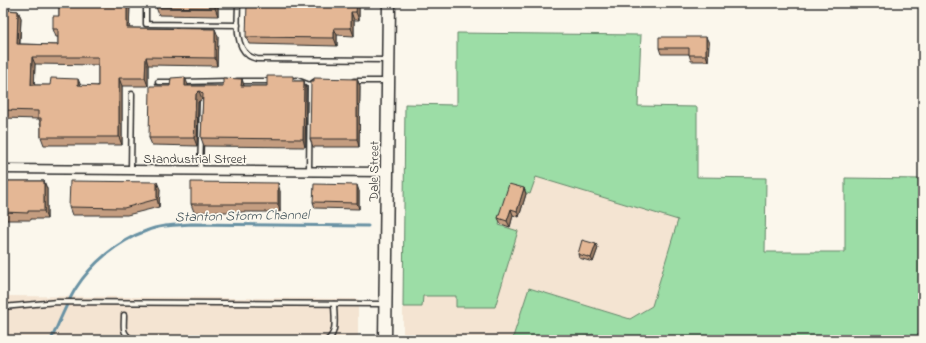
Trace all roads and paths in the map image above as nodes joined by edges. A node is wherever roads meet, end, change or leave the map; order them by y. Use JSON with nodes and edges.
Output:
{"nodes":[{"id":1,"x":146,"y":3,"type":"edge"},
{"id":2,"x":238,"y":3,"type":"edge"},
{"id":3,"x":389,"y":3,"type":"edge"},
{"id":4,"x":238,"y":25,"type":"junction"},
{"id":5,"x":388,"y":60,"type":"junction"},
{"id":6,"x":317,"y":80,"type":"edge"},
{"id":7,"x":228,"y":81,"type":"edge"},
{"id":8,"x":235,"y":81,"type":"edge"},
{"id":9,"x":274,"y":81,"type":"edge"},
{"id":10,"x":282,"y":81,"type":"edge"},
{"id":11,"x":352,"y":81,"type":"edge"},
{"id":12,"x":388,"y":81,"type":"junction"},
{"id":13,"x":158,"y":82,"type":"dead end"},
{"id":14,"x":310,"y":85,"type":"junction"},
{"id":15,"x":132,"y":94,"type":"dead end"},
{"id":16,"x":202,"y":102,"type":"edge"},
{"id":17,"x":3,"y":169,"type":"edge"},
{"id":18,"x":131,"y":170,"type":"junction"},
{"id":19,"x":200,"y":170,"type":"junction"},
{"id":20,"x":309,"y":171,"type":"junction"},
{"id":21,"x":387,"y":172,"type":"junction"},
{"id":22,"x":334,"y":304,"type":"junction"},
{"id":23,"x":386,"y":304,"type":"junction"},
{"id":24,"x":3,"y":307,"type":"edge"},
{"id":25,"x":124,"y":315,"type":"dead end"},
{"id":26,"x":133,"y":340,"type":"edge"},
{"id":27,"x":327,"y":340,"type":"edge"},
{"id":28,"x":385,"y":340,"type":"edge"}],
"edges":[{"from":1,"to":4,"type":"lane"},
{"from":2,"to":4,"type":"lane"},
{"from":3,"to":5,"type":"street","name":"Dale Street"},
{"from":4,"to":5,"type":"lane"},
{"from":5,"to":12,"type":"street","name":"Dale Street"},
{"from":6,"to":14,"type":"lane"},
{"from":7,"to":13,"type":"lane"},
{"from":8,"to":9,"type":"lane"},
{"from":10,"to":14,"type":"lane"},
{"from":11,"to":12,"type":"lane"},
{"from":12,"to":21,"type":"street","name":"Dale Street"},
{"from":14,"to":20,"type":"lane"},
{"from":15,"to":18,"type":"lane"},
{"from":16,"to":19,"type":"lane"},
{"from":17,"to":18,"type":"street","name":"Standustrial Street"},
{"from":18,"to":19,"type":"street","name":"Standustrial Street"},
{"from":19,"to":20,"type":"street","name":"Standustrial Street"},
{"from":20,"to":21,"type":"street","name":"Standustrial Street"},
{"from":21,"to":23,"type":"street","name":"Dale Street"},
{"from":22,"to":23,"type":"lane"},
{"from":22,"to":24,"type":"lane"},
{"from":22,"to":27,"type":"lane"},
{"from":23,"to":28,"type":"street","name":"Dale Street"},
{"from":25,"to":26,"type":"lane"}]}
